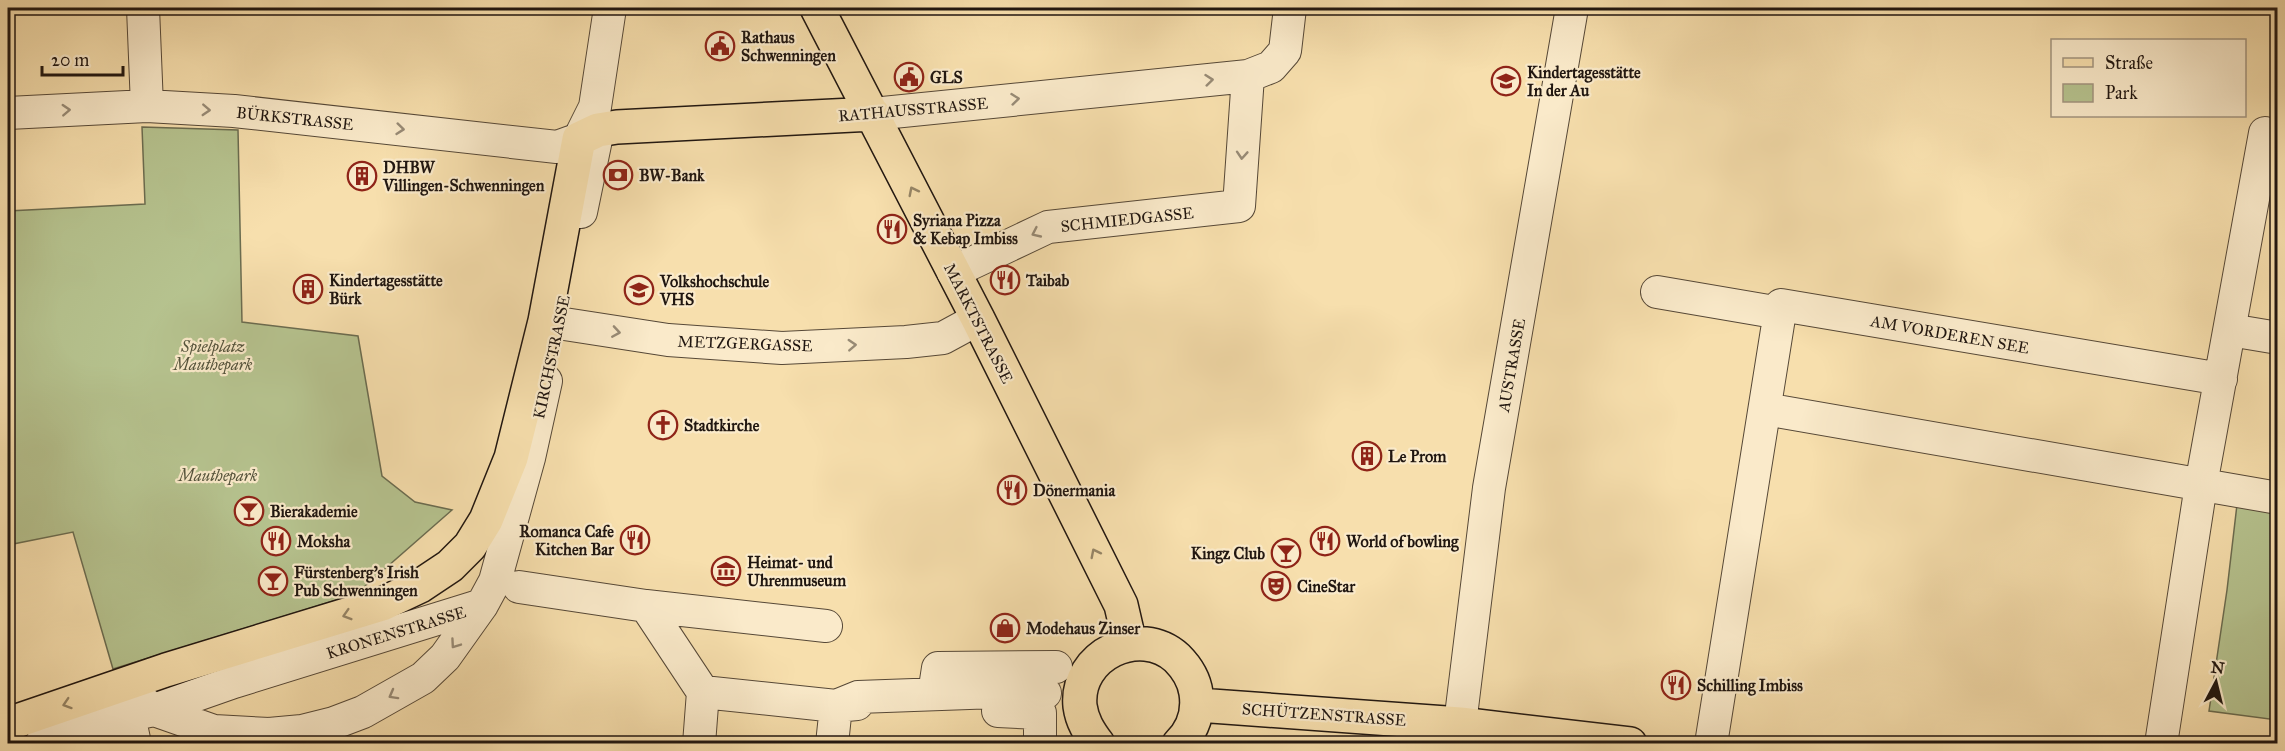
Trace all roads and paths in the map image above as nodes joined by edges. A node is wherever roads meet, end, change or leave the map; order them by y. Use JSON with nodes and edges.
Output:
{"nodes":[{"id":1,"x":143,"y":8,"type":"edge"},
{"id":2,"x":610,"y":8,"type":"edge"},
{"id":3,"x":817,"y":8,"type":"edge"},
{"id":4,"x":1290,"y":8,"type":"edge"},
{"id":5,"x":1572,"y":8,"type":"edge"},
{"id":6,"x":1248,"y":76,"type":"junction"},
{"id":7,"x":147,"y":106,"type":"junction"},
{"id":8,"x":8,"y":113,"type":"edge"},
{"id":9,"x":873,"y":114,"type":"junction"},
{"id":10,"x":2265,"y":133,"type":"dead end"},
{"id":11,"x":589,"y":134,"type":"junction"},
{"id":12,"x":953,"y":272,"type":"junction"},
{"id":13,"x":1657,"y":292,"type":"dead end"},
{"id":14,"x":1780,"y":313,"type":"junction"},
{"id":15,"x":978,"y":319,"type":"junction"},
{"id":16,"x":552,"y":322,"type":"junction"},
{"id":17,"x":2230,"y":330,"type":"junction"},
{"id":18,"x":2277,"y":338,"type":"edge"},
{"id":19,"x":2221,"y":379,"type":"junction"},
{"id":20,"x":1765,"y":409,"type":"junction"},
{"id":21,"x":511,"y":458,"type":"junction"},
{"id":22,"x":2201,"y":485,"type":"junction"},
{"id":23,"x":2277,"y":498,"type":"edge"},
{"id":24,"x":470,"y":546,"type":"joint"},
{"id":25,"x":499,"y":591,"type":"junction"},
{"id":26,"x":646,"y":606,"type":"junction"},
{"id":27,"x":826,"y":626,"type":"dead end"},
{"id":28,"x":1130,"y":644,"type":"junction"},
{"id":29,"x":703,"y":692,"type":"junction"},
{"id":30,"x":1045,"y":704,"type":"edge"},
{"id":31,"x":847,"y":705,"type":"junction"},
{"id":32,"x":1198,"y":705,"type":"junction"},
{"id":33,"x":135,"y":714,"type":"edge"},
{"id":34,"x":8,"y":724,"type":"edge"},
{"id":35,"x":1460,"y":724,"type":"junction"},
{"id":36,"x":40,"y":744,"type":"edge"},
{"id":37,"x":699,"y":744,"type":"edge"},
{"id":38,"x":832,"y":744,"type":"edge"},
{"id":39,"x":1098,"y":744,"type":"edge"},
{"id":40,"x":1179,"y":744,"type":"edge"},
{"id":41,"x":1630,"y":744,"type":"edge"},
{"id":42,"x":1711,"y":744,"type":"edge"},
{"id":43,"x":2161,"y":744,"type":"edge"}],
"edges":[{"from":1,"to":7,"type":"street"},
{"from":2,"to":11,"type":"street"},
{"from":3,"to":9,"type":"main road","name":"MARKTSTRASSE"},
{"from":4,"to":6,"type":"street"},
{"from":5,"to":35,"type":"street","name":"AUSTRASSE"},
{"from":9,"to":6,"type":"street","name":"RATHAUSSTRASSE","one_way":true},
{"from":6,"to":12,"type":"street","name":"SCHMIEDGASSE","one_way":true},
{"from":8,"to":7,"type":"street","name":"BÜRKSTRASSE","one_way":true},
{"from":7,"to":11,"type":"street","name":"BÜRKSTRASSE","one_way":true},
{"from":9,"to":11,"type":"main road","name":"RATHAUSSTRASSE"},
{"from":12,"to":9,"type":"main road","name":"MARKTSTRASSE","one_way":true},
{"from":10,"to":17,"type":"street"},
{"from":11,"to":16,"type":"main road","name":"KIRCHSTRASSE"},
{"from":12,"to":15,"type":"main road","name":"MARKTSTRASSE"},
{"from":13,"to":14,"type":"street"},
{"from":14,"to":19,"type":"street","name":"AM VORDEREN SEE"},
{"from":14,"to":20,"type":"street"},
{"from":16,"to":15,"type":"street","name":"METZGERGASSE","one_way":true},
{"from":28,"to":15,"type":"main road","name":"MARKTSTRASSE","one_way":true},
{"from":16,"to":21,"type":"main road","name":"KIRCHSTRASSE"},
{"from":16,"to":25,"type":"street","name":"KIRCHSTRASSE"},
{"from":17,"to":18,"type":"street"},
{"from":17,"to":19,"type":"street"},
{"from":19,"to":22,"type":"street"},
{"from":20,"to":22,"type":"street"},
{"from":20,"to":42,"type":"street"},
{"from":21,"to":24,"type":"main road","name":"KIRCHSTRASSE"},
{"from":21,"to":25,"type":"street","name":"KIRCHSTRASSE"},
{"from":22,"to":23,"type":"street"},
{"from":22,"to":43,"type":"street"},
{"from":24,"to":33,"type":"main road","name":"KRONENSTRASSE","one_way":true},
{"from":25,"to":26,"type":"street","name":"KRONENSTRASSE"},
{"from":25,"to":33,"type":"street","name":"KRONENSTRASSE"},
{"from":25,"to":33,"type":"street","name":"KRONENSTRASSE","one_way":true},
{"from":26,"to":27,"type":"street","name":"KRONENSTRASSE"},
{"from":26,"to":29,"type":"street"},
{"from":28,"to":32,"type":"main road"},
{"from":28,"to":39,"type":"main road"},
{"from":29,"to":31,"type":"street"},
{"from":29,"to":37,"type":"street"},
{"from":30,"to":31,"type":"street"},
{"from":31,"to":38,"type":"street"},
{"from":32,"to":35,"type":"main road","name":"SCHÜTZENSTRASSE"},
{"from":32,"to":40,"type":"main road"},
{"from":33,"to":34,"type":"main road","name":"KRONENSTRASSE","one_way":true},
{"from":33,"to":36,"type":"street","name":"KRONENSTRASSE"},
{"from":35,"to":41,"type":"main road","name":"SCHÜTZENSTRASSE"}]}
